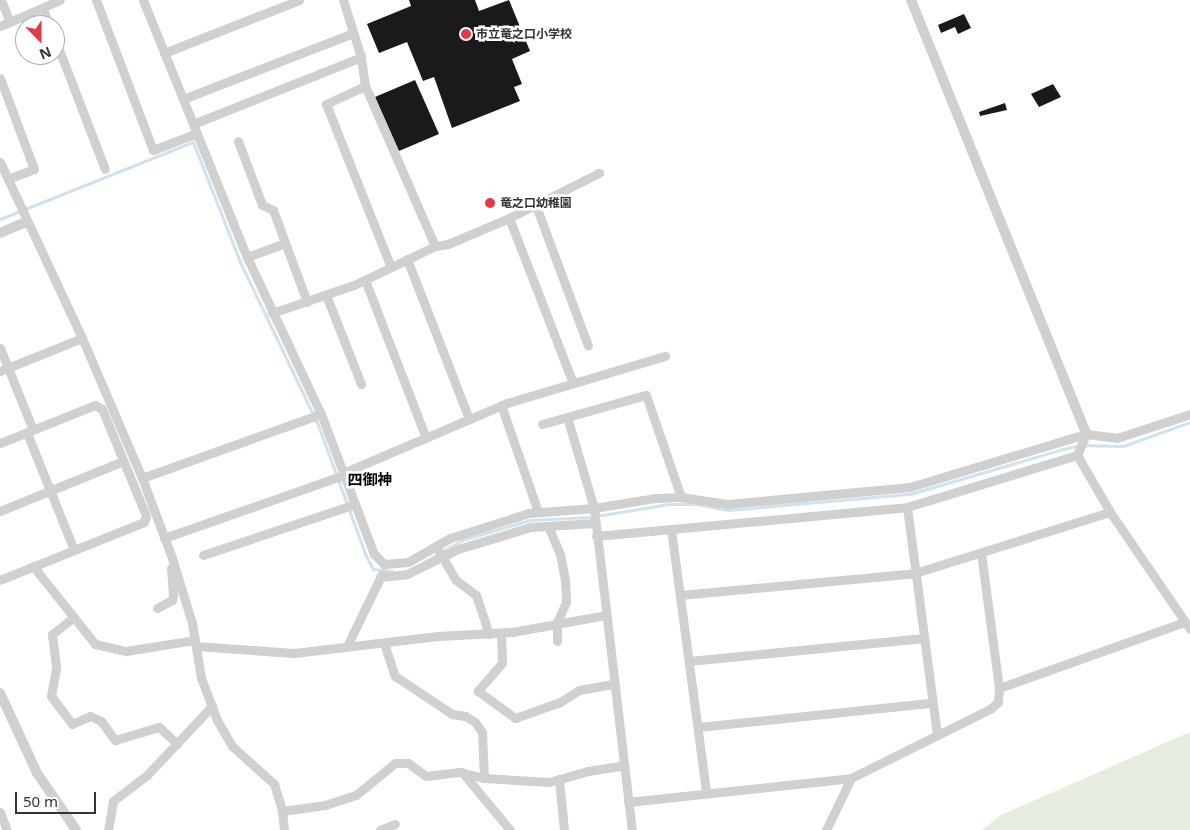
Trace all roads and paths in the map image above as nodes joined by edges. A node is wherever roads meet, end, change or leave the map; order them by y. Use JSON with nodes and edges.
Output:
{"nodes":[{"id":1,"x":1,"y":0,"type":"edge"},
{"id":2,"x":60,"y":0,"type":"edge"},
{"id":3,"x":96,"y":0,"type":"edge"},
{"id":4,"x":143,"y":0,"type":"edge"},
{"id":5,"x":299,"y":0,"type":"edge"},
{"id":6,"x":343,"y":0,"type":"edge"},
{"id":7,"x":911,"y":0,"type":"edge"},
{"id":8,"x":43,"y":8,"type":"junction"},
{"id":9,"x":46,"y":15,"type":"edge"},
{"id":10,"x":10,"y":22,"type":"junction"},
{"id":11,"x":0,"y":26,"type":"edge"},
{"id":12,"x":353,"y":33,"type":"junction"},
{"id":13,"x":164,"y":53,"type":"junction"},
{"id":14,"x":361,"y":57,"type":"junction"},
{"id":15,"x":65,"y":65,"type":"edge"},
{"id":16,"x":0,"y":78,"type":"edge"},
{"id":17,"x":365,"y":86,"type":"junction"},
{"id":18,"x":183,"y":100,"type":"junction"},
{"id":19,"x":193,"y":124,"type":"junction"},
{"id":20,"x":197,"y":133,"type":"junction"},
{"id":21,"x":238,"y":141,"type":"dead end"},
{"id":22,"x":0,"y":162,"type":"edge"},
{"id":23,"x":105,"y":169,"type":"dead end"},
{"id":24,"x":599,"y":173,"type":"dead end"},
{"id":25,"x":8,"y":179,"type":"junction"},
{"id":26,"x":536,"y":206,"type":"junction"},
{"id":27,"x":509,"y":218,"type":"junction"},
{"id":28,"x":26,"y":222,"type":"junction"},
{"id":29,"x":0,"y":233,"type":"edge"},
{"id":30,"x":285,"y":243,"type":"junction"},
{"id":31,"x":435,"y":246,"type":"junction"},
{"id":32,"x":247,"y":257,"type":"junction"},
{"id":33,"x":407,"y":259,"type":"junction"},
{"id":34,"x":391,"y":267,"type":"junction"},
{"id":35,"x":365,"y":280,"type":"junction"},
{"id":36,"x":326,"y":295,"type":"junction"},
{"id":37,"x":308,"y":302,"type":"junction"},
{"id":38,"x":272,"y":313,"type":"junction"},
{"id":39,"x":82,"y":338,"type":"junction"},
{"id":40,"x":588,"y":346,"type":"dead end"},
{"id":41,"x":0,"y":348,"type":"edge"},
{"id":42,"x":664,"y":356,"type":"dead end"},
{"id":43,"x":4,"y":370,"type":"edge"},
{"id":44,"x":573,"y":383,"type":"junction"},
{"id":45,"x":361,"y":384,"type":"dead end"},
{"id":46,"x":502,"y":405,"type":"junction"},
{"id":47,"x":1190,"y":414,"type":"edge"},
{"id":48,"x":316,"y":415,"type":"junction"},
{"id":49,"x":567,"y":417,"type":"junction"},
{"id":50,"x":469,"y":419,"type":"junction"},
{"id":51,"x":542,"y":424,"type":"dead end"},
{"id":52,"x":30,"y":432,"type":"junction"},
{"id":53,"x":1086,"y":434,"type":"junction"},
{"id":54,"x":426,"y":438,"type":"junction"},
{"id":55,"x":0,"y":443,"type":"edge"},
{"id":56,"x":1077,"y":455,"type":"junction"},
{"id":57,"x":123,"y":461,"type":"junction"},
{"id":58,"x":340,"y":476,"type":"junction"},
{"id":59,"x":142,"y":478,"type":"junction"},
{"id":60,"x":51,"y":491,"type":"junction"},
{"id":61,"x":681,"y":497,"type":"junction"},
{"id":62,"x":349,"y":506,"type":"junction"},
{"id":63,"x":907,"y":507,"type":"junction"},
{"id":64,"x":594,"y":508,"type":"junction"},
{"id":65,"x":0,"y":511,"type":"edge"},
{"id":66,"x":538,"y":512,"type":"junction"},
{"id":67,"x":1110,"y":512,"type":"junction"},
{"id":68,"x":595,"y":523,"type":"junction"},
{"id":69,"x":548,"y":526,"type":"junction"},
{"id":70,"x":671,"y":529,"type":"junction"},
{"id":71,"x":596,"y":536,"type":"junction"},
{"id":72,"x":164,"y":538,"type":"junction"},
{"id":73,"x":74,"y":550,"type":"junction"},
{"id":74,"x":439,"y":551,"type":"junction"},
{"id":75,"x":981,"y":552,"type":"junction"},
{"id":76,"x":203,"y":555,"type":"dead end"},
{"id":77,"x":172,"y":558,"type":"junction"},
{"id":78,"x":34,"y":566,"type":"junction"},
{"id":79,"x":382,"y":571,"type":"junction"},
{"id":80,"x":915,"y":573,"type":"junction"},
{"id":81,"x":0,"y":580,"type":"edge"},
{"id":82,"x":680,"y":596,"type":"junction"},
{"id":83,"x":156,"y":608,"type":"dead end"},
{"id":84,"x":606,"y":615,"type":"junction"},
{"id":85,"x":74,"y":617,"type":"junction"},
{"id":86,"x":557,"y":622,"type":"junction"},
{"id":87,"x":1184,"y":622,"type":"junction"},
{"id":88,"x":1190,"y":630,"type":"edge"},
{"id":89,"x":501,"y":633,"type":"junction"},
{"id":90,"x":489,"y":634,"type":"junction"},
{"id":91,"x":924,"y":638,"type":"junction"},
{"id":92,"x":556,"y":641,"type":"dead end"},
{"id":93,"x":195,"y":643,"type":"junction"},
{"id":94,"x":384,"y":643,"type":"junction"},
{"id":95,"x":347,"y":646,"type":"junction"},
{"id":96,"x":689,"y":661,"type":"junction"},
{"id":97,"x":614,"y":684,"type":"junction"},
{"id":98,"x":999,"y":688,"type":"junction"},
{"id":99,"x":0,"y":693,"type":"edge"},
{"id":100,"x":932,"y":703,"type":"junction"},
{"id":101,"x":212,"y":706,"type":"junction"},
{"id":102,"x":698,"y":727,"type":"junction"},
{"id":103,"x":937,"y":735,"type":"junction"},
{"id":104,"x":177,"y":744,"type":"junction"},
{"id":105,"x":624,"y":765,"type":"junction"},
{"id":106,"x":462,"y":772,"type":"junction"},
{"id":107,"x":484,"y":778,"type":"junction"},
{"id":108,"x":851,"y":778,"type":"junction"},
{"id":109,"x":559,"y":779,"type":"junction"},
{"id":110,"x":706,"y":793,"type":"junction"},
{"id":111,"x":628,"y":802,"type":"junction"},
{"id":112,"x":282,"y":811,"type":"junction"},
{"id":113,"x":0,"y":812,"type":"edge"},
{"id":114,"x":395,"y":824,"type":"dead end"},
{"id":115,"x":283,"y":828,"type":"edge"},
{"id":116,"x":7,"y":830,"type":"edge"},
{"id":117,"x":76,"y":830,"type":"edge"},
{"id":118,"x":108,"y":830,"type":"edge"},
{"id":119,"x":380,"y":830,"type":"edge"},
{"id":120,"x":510,"y":830,"type":"edge"},
{"id":121,"x":564,"y":830,"type":"edge"},
{"id":122,"x":632,"y":830,"type":"edge"},
{"id":123,"x":826,"y":830,"type":"edge"}],
"edges":[{"from":1,"to":10,"type":"street"},
{"from":2,"to":8,"type":"street"},
{"from":3,"to":20,"type":"street"},
{"from":4,"to":13,"type":"street"},
{"from":5,"to":13,"type":"street"},
{"from":6,"to":12,"type":"street"},
{"from":7,"to":53,"type":"street"},
{"from":8,"to":9,"type":"street"},
{"from":8,"to":10,"type":"street"},
{"from":10,"to":11,"type":"street"},
{"from":12,"to":14,"type":"street"},
{"from":12,"to":18,"type":"street"},
{"from":13,"to":18,"type":"street"},
{"from":14,"to":17,"type":"street"},
{"from":14,"to":19,"type":"street"},
{"from":15,"to":23,"type":"street"},
{"from":16,"to":25,"type":"street"},
{"from":17,"to":31,"type":"street"},
{"from":17,"to":34,"type":"street"},
{"from":18,"to":19,"type":"street"},
{"from":19,"to":20,"type":"street"},
{"from":20,"to":32,"type":"street"},
{"from":21,"to":30,"type":"street"},
{"from":22,"to":25,"type":"street"},
{"from":24,"to":26,"type":"street"},
{"from":25,"to":28,"type":"street"},
{"from":26,"to":27,"type":"street"},
{"from":26,"to":40,"type":"street"},
{"from":27,"to":31,"type":"street"},
{"from":27,"to":44,"type":"street"},
{"from":28,"to":29,"type":"street"},
{"from":28,"to":39,"type":"street"},
{"from":30,"to":32,"type":"street"},
{"from":30,"to":37,"type":"street"},
{"from":31,"to":33,"type":"street"},
{"from":32,"to":38,"type":"street"},
{"from":33,"to":34,"type":"street"},
{"from":33,"to":50,"type":"street"},
{"from":34,"to":35,"type":"street"},
{"from":35,"to":36,"type":"street"},
{"from":35,"to":54,"type":"street"},
{"from":36,"to":37,"type":"street"},
{"from":36,"to":45,"type":"street"},
{"from":37,"to":38,"type":"street"},
{"from":38,"to":48,"type":"street"},
{"from":39,"to":43,"type":"street"},
{"from":39,"to":59,"type":"street"},
{"from":41,"to":43,"type":"street"},
{"from":42,"to":44,"type":"street"},
{"from":43,"to":52,"type":"street"},
{"from":44,"to":46,"type":"street"},
{"from":46,"to":50,"type":"street"},
{"from":46,"to":66,"type":"street"},
{"from":47,"to":53,"type":"street"},
{"from":48,"to":58,"type":"street"},
{"from":48,"to":59,"type":"street"},
{"from":49,"to":51,"type":"street"},
{"from":49,"to":61,"type":"street"},
{"from":49,"to":64,"type":"street"},
{"from":50,"to":54,"type":"street"},
{"from":52,"to":55,"type":"street"},
{"from":52,"to":57,"type":"street"},
{"from":52,"to":60,"type":"street"},
{"from":53,"to":56,"type":"street"},
{"from":53,"to":61,"type":"street"},
{"from":54,"to":58,"type":"street"},
{"from":56,"to":63,"type":"street"},
{"from":56,"to":67,"type":"street"},
{"from":57,"to":60,"type":"street"},
{"from":57,"to":73,"type":"street"},
{"from":58,"to":62,"type":"street"},
{"from":58,"to":72,"type":"street"},
{"from":59,"to":72,"type":"street"},
{"from":60,"to":65,"type":"street"},
{"from":60,"to":73,"type":"street"},
{"from":61,"to":64,"type":"street"},
{"from":62,"to":76,"type":"street"},
{"from":62,"to":79,"type":"street"},
{"from":63,"to":70,"type":"street"},
{"from":63,"to":80,"type":"street"},
{"from":64,"to":66,"type":"street"},
{"from":64,"to":68,"type":"street"},
{"from":66,"to":74,"type":"street"},
{"from":67,"to":75,"type":"street"},
{"from":67,"to":87,"type":"street"},
{"from":68,"to":69,"type":"street"},
{"from":68,"to":71,"type":"street"},
{"from":69,"to":74,"type":"street"},
{"from":69,"to":86,"type":"street"},
{"from":70,"to":71,"type":"street"},
{"from":70,"to":82,"type":"street"},
{"from":71,"to":84,"type":"street"},
{"from":72,"to":77,"type":"street"},
{"from":73,"to":78,"type":"street"},
{"from":74,"to":79,"type":"street"},
{"from":74,"to":79,"type":"street"},
{"from":74,"to":90,"type":"street"},
{"from":75,"to":80,"type":"street"},
{"from":75,"to":98,"type":"street"},
{"from":77,"to":83,"type":"street"},
{"from":77,"to":93,"type":"street"},
{"from":78,"to":81,"type":"street"},
{"from":78,"to":85,"type":"street"},
{"from":79,"to":95,"type":"street"},
{"from":80,"to":82,"type":"street"},
{"from":80,"to":91,"type":"street"},
{"from":82,"to":96,"type":"street"},
{"from":84,"to":86,"type":"street"},
{"from":84,"to":97,"type":"street"},
{"from":85,"to":93,"type":"street"},
{"from":85,"to":104,"type":"street"},
{"from":86,"to":89,"type":"street"},
{"from":86,"to":92,"type":"street"},
{"from":87,"to":88,"type":"street"},
{"from":87,"to":98,"type":"street"},
{"from":89,"to":90,"type":"street"},
{"from":89,"to":97,"type":"street"},
{"from":90,"to":94,"type":"street"},
{"from":91,"to":96,"type":"street"},
{"from":91,"to":100,"type":"street"},
{"from":93,"to":95,"type":"street"},
{"from":93,"to":101,"type":"street"},
{"from":94,"to":95,"type":"street"},
{"from":94,"to":107,"type":"street"},
{"from":96,"to":102,"type":"street"},
{"from":97,"to":105,"type":"street"},
{"from":98,"to":103,"type":"street"},
{"from":99,"to":117,"type":"street"},
{"from":100,"to":102,"type":"street"},
{"from":100,"to":103,"type":"street"},
{"from":101,"to":104,"type":"street"},
{"from":101,"to":112,"type":"street"},
{"from":102,"to":110,"type":"street"},
{"from":103,"to":108,"type":"street"},
{"from":104,"to":118,"type":"street"},
{"from":105,"to":109,"type":"street"},
{"from":105,"to":111,"type":"street"},
{"from":106,"to":107,"type":"street"},
{"from":106,"to":112,"type":"street"},
{"from":106,"to":120,"type":"street"},
{"from":107,"to":109,"type":"street"},
{"from":108,"to":110,"type":"street"},
{"from":108,"to":123,"type":"street"},
{"from":109,"to":121,"type":"street"},
{"from":110,"to":111,"type":"street"},
{"from":111,"to":122,"type":"street"},
{"from":112,"to":115,"type":"street"},
{"from":113,"to":116,"type":"street"},
{"from":114,"to":119,"type":"street"}]}
